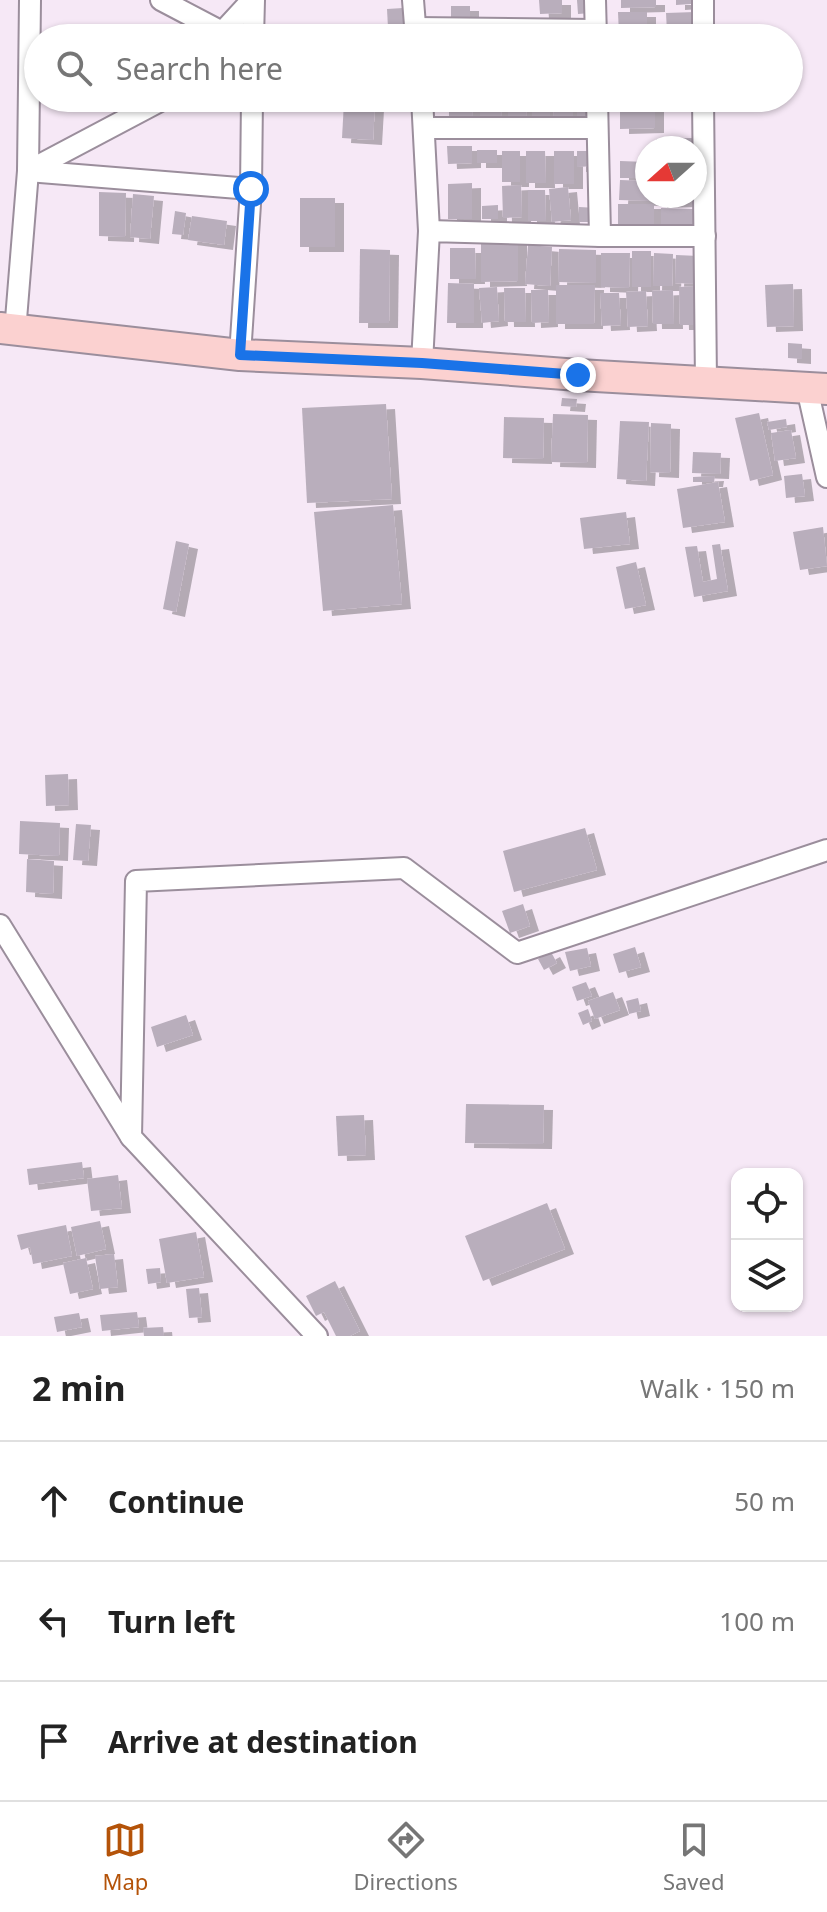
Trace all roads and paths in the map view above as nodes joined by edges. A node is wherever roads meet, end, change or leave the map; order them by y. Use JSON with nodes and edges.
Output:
{"nodes":[{"id":1,"x":30,"y":0,"type":"edge"},
{"id":2,"x":161,"y":0,"type":"edge"},
{"id":3,"x":253,"y":0,"type":"edge"},
{"id":4,"x":413,"y":0,"type":"edge"},
{"id":5,"x":595,"y":0,"type":"edge"},
{"id":6,"x":703,"y":0,"type":"edge"},
{"id":7,"x":30,"y":24,"type":"edge"},
{"id":8,"x":201,"y":24,"type":"edge"},
{"id":9,"x":230,"y":24,"type":"edge"},
{"id":10,"x":253,"y":24,"type":"edge"},
{"id":11,"x":415,"y":24,"type":"edge"},
{"id":12,"x":596,"y":24,"type":"edge"},
{"id":13,"x":703,"y":24,"type":"edge"},
{"id":14,"x":29,"y":112,"type":"edge"},
{"id":15,"x":140,"y":112,"type":"edge"},
{"id":16,"x":252,"y":112,"type":"edge"},
{"id":17,"x":423,"y":112,"type":"edge"},
{"id":18,"x":597,"y":112,"type":"edge"},
{"id":19,"x":703,"y":112,"type":"edge"},
{"id":20,"x":425,"y":128,"type":"junction"},
{"id":21,"x":597,"y":128,"type":"junction"},
{"id":22,"x":28,"y":171,"type":"junction"},
{"id":23,"x":251,"y":189,"type":"junction"},
{"id":24,"x":429,"y":231,"type":"junction"},
{"id":25,"x":600,"y":236,"type":"junction"},
{"id":26,"x":705,"y":236,"type":"junction"},
{"id":27,"x":8,"y":330,"type":"edge"},
{"id":28,"x":240,"y":355,"type":"junction"},
{"id":29,"x":422,"y":363,"type":"junction"},
{"id":30,"x":706,"y":382,"type":"junction"},
{"id":31,"x":817,"y":388,"type":"edge"},
{"id":32,"x":827,"y":477,"type":"edge"},
{"id":33,"x":827,"y":850,"type":"edge"},
{"id":34,"x":0,"y":925,"type":"edge"},
{"id":35,"x":131,"y":1137,"type":"junction"},
{"id":36,"x":317,"y":1336,"type":"edge"}],
"edges":[{"from":1,"to":7,"type":"street"},
{"from":2,"to":8,"type":"street"},
{"from":3,"to":9,"type":"street"},
{"from":3,"to":10,"type":"street"},
{"from":4,"to":11,"type":"street"},
{"from":5,"to":12,"type":"street"},
{"from":6,"to":13,"type":"street"},
{"from":14,"to":22,"type":"street"},
{"from":15,"to":22,"type":"street"},
{"from":16,"to":23,"type":"street"},
{"from":17,"to":20,"type":"street"},
{"from":18,"to":21,"type":"street"},
{"from":19,"to":26,"type":"street"},
{"from":20,"to":21,"type":"street"},
{"from":20,"to":24,"type":"street"},
{"from":21,"to":25,"type":"street"},
{"from":22,"to":23,"type":"street"},
{"from":22,"to":27,"type":"street"},
{"from":23,"to":28,"type":"street"},
{"from":24,"to":25,"type":"street"},
{"from":24,"to":29,"type":"street"},
{"from":25,"to":26,"type":"street"},
{"from":26,"to":30,"type":"street"},
{"from":27,"to":28,"type":"main road"},
{"from":28,"to":29,"type":"main road"},
{"from":29,"to":30,"type":"main road"},
{"from":30,"to":31,"type":"main road"},
{"from":31,"to":32,"type":"street"},
{"from":33,"to":35,"type":"street"},
{"from":34,"to":35,"type":"street"},
{"from":35,"to":36,"type":"street"}]}
